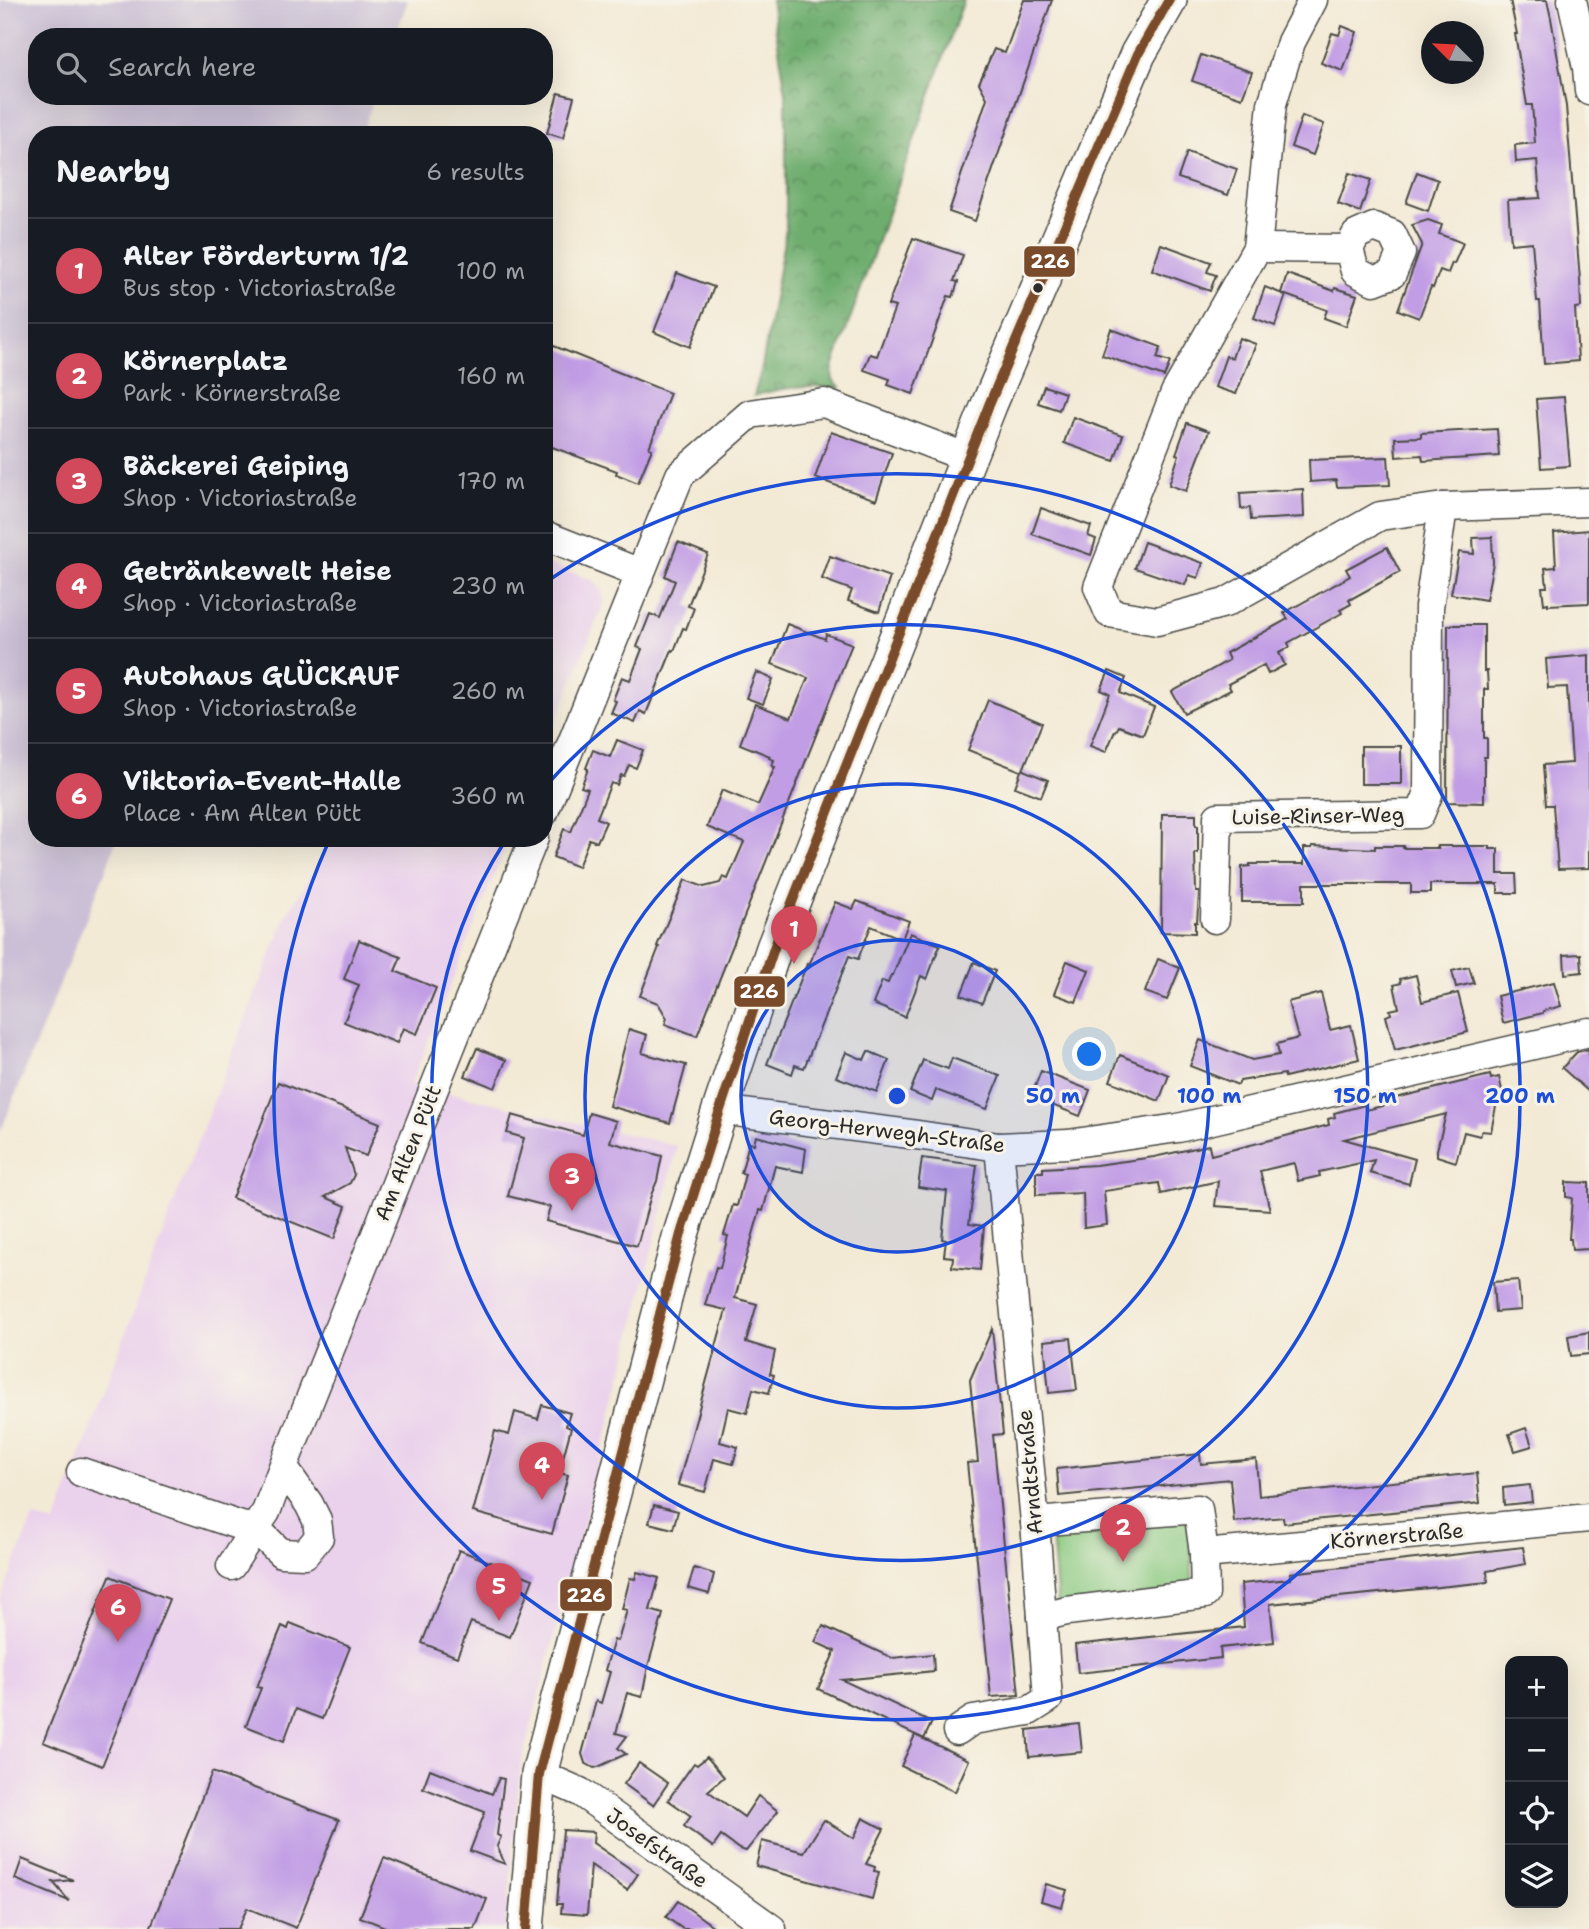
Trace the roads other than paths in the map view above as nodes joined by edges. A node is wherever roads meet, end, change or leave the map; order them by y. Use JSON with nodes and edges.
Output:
{"nodes":[{"id":1,"x":1169,"y":0,"type":"edge"},
{"id":2,"x":1313,"y":0,"type":"edge"},
{"id":3,"x":1572,"y":0,"type":"edge"},
{"id":4,"x":1589,"y":91,"type":"edge"},
{"id":5,"x":1257,"y":248,"type":"junction"},
{"id":6,"x":1349,"y":248,"type":"dead end"},
{"id":7,"x":968,"y":458,"type":"junction"},
{"id":8,"x":1589,"y":502,"type":"edge"},
{"id":9,"x":1443,"y":507,"type":"junction"},
{"id":10,"x":553,"y":538,"type":"edge"},
{"id":11,"x":640,"y":572,"type":"junction"},
{"id":12,"x":553,"y":790,"type":"edge"},
{"id":13,"x":530,"y":847,"type":"edge"},
{"id":14,"x":1215,"y":919,"type":"dead end"},
{"id":15,"x":1589,"y":1032,"type":"edge"},
{"id":16,"x":720,"y":1110,"type":"junction"},
{"id":17,"x":999,"y":1147,"type":"junction"},
{"id":18,"x":283,"y":1467,"type":"junction"},
{"id":19,"x":81,"y":1472,"type":"dead end"},
{"id":20,"x":1589,"y":1518,"type":"edge"},
{"id":21,"x":1035,"y":1522,"type":"junction"},
{"id":22,"x":255,"y":1528,"type":"junction"},
{"id":23,"x":1204,"y":1554,"type":"junction"},
{"id":24,"x":231,"y":1566,"type":"dead end"},
{"id":25,"x":1042,"y":1617,"type":"junction"},
{"id":26,"x":957,"y":1731,"type":"dead end"},
{"id":27,"x":539,"y":1774,"type":"junction"},
{"id":28,"x":526,"y":1929,"type":"edge"},
{"id":29,"x":772,"y":1929,"type":"edge"}],
"edges":[{"from":1,"to":7,"type":"main road"},
{"from":2,"to":5,"type":"street"},
{"from":3,"to":4,"type":"street"},
{"from":5,"to":6,"type":"street"},
{"from":5,"to":9,"type":"street"},
{"from":7,"to":11,"type":"street"},
{"from":7,"to":16,"type":"main road"},
{"from":8,"to":9,"type":"street"},
{"from":9,"to":14,"type":"street","name":"Luise-Rinser-Weg"},
{"from":10,"to":11,"type":"street"},
{"from":11,"to":12,"type":"street"},
{"from":13,"to":18,"type":"street","name":"Am Alten Pütt"},
{"from":15,"to":17,"type":"street","name":"Georg-Herwegh-Straße"},
{"from":16,"to":17,"type":"street","name":"Georg-Herwegh-Straße"},
{"from":16,"to":27,"type":"main road"},
{"from":17,"to":21,"type":"street","name":"Arndtstraße"},
{"from":18,"to":22,"type":"street","name":"Am Alten Pütt"},
{"from":18,"to":22,"type":"street"},
{"from":19,"to":22,"type":"street"},
{"from":20,"to":23,"type":"street","name":"Körnerstraße"},
{"from":21,"to":23,"type":"street"},
{"from":21,"to":25,"type":"street","name":"Arndtstraße"},
{"from":22,"to":24,"type":"street","name":"Am Alten Pütt"},
{"from":23,"to":25,"type":"street"},
{"from":25,"to":26,"type":"street","name":"Arndtstraße"},
{"from":27,"to":28,"type":"main road"},
{"from":27,"to":29,"type":"street","name":"Josefstraße"}]}
